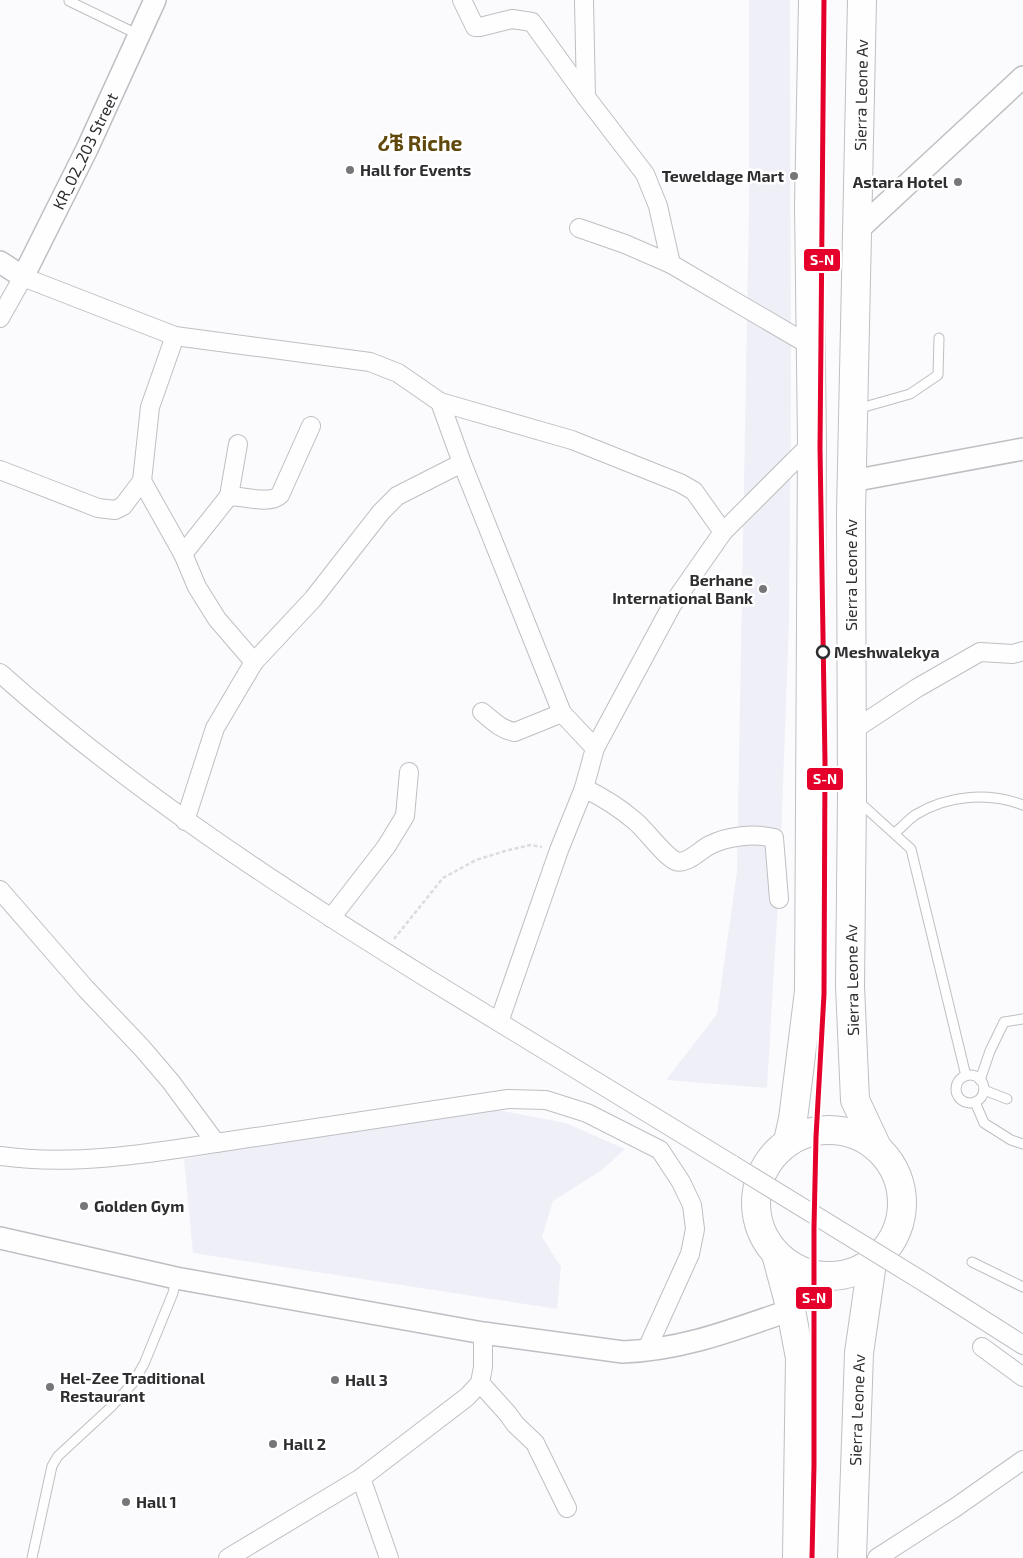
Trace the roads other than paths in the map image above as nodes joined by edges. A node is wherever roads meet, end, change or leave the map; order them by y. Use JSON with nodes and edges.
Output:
{"nodes":[{"id":1,"x":155,"y":0,"type":"edge"},
{"id":2,"x":462,"y":0,"type":"edge"},
{"id":3,"x":584,"y":0,"type":"edge"},
{"id":4,"x":813,"y":0,"type":"edge"},
{"id":5,"x":862,"y":0,"type":"edge"},
{"id":6,"x":69,"y":1,"type":"edge"},
{"id":7,"x":140,"y":35,"type":"junction"},
{"id":8,"x":1023,"y":77,"type":"edge"},
{"id":9,"x":586,"y":97,"type":"junction"},
{"id":10,"x":579,"y":228,"type":"dead end"},
{"id":11,"x":858,"y":230,"type":"junction"},
{"id":12,"x":0,"y":262,"type":"edge"},
{"id":13,"x":671,"y":264,"type":"junction"},
{"id":14,"x":22,"y":277,"type":"junction"},
{"id":15,"x":0,"y":318,"type":"edge"},
{"id":16,"x":175,"y":336,"type":"junction"},
{"id":17,"x":939,"y":338,"type":"dead end"},
{"id":18,"x":811,"y":346,"type":"junction"},
{"id":19,"x":440,"y":402,"type":"junction"},
{"id":20,"x":854,"y":410,"type":"junction"},
{"id":21,"x":311,"y":426,"type":"dead end"},
{"id":22,"x":812,"y":443,"type":"junction"},
{"id":23,"x":238,"y":444,"type":"dead end"},
{"id":24,"x":1023,"y":449,"type":"edge"},
{"id":25,"x":462,"y":463,"type":"junction"},
{"id":26,"x":0,"y":470,"type":"edge"},
{"id":27,"x":142,"y":480,"type":"junction"},
{"id":28,"x":852,"y":481,"type":"junction"},
{"id":29,"x":229,"y":496,"type":"junction"},
{"id":30,"x":723,"y":532,"type":"junction"},
{"id":31,"x":183,"y":554,"type":"junction"},
{"id":32,"x":1023,"y":651,"type":"edge"},
{"id":33,"x":254,"y":662,"type":"junction"},
{"id":34,"x":0,"y":673,"type":"edge"},
{"id":35,"x":482,"y":712,"type":"dead end"},
{"id":36,"x":562,"y":714,"type":"junction"},
{"id":37,"x":852,"y":731,"type":"junction"},
{"id":38,"x":595,"y":748,"type":"junction"},
{"id":39,"x":409,"y":772,"type":"dead end"},
{"id":40,"x":584,"y":788,"type":"junction"},
{"id":41,"x":852,"y":796,"type":"junction"},
{"id":42,"x":1023,"y":805,"type":"edge"},
{"id":43,"x":185,"y":821,"type":"junction"},
{"id":44,"x":895,"y":833,"type":"junction"},
{"id":45,"x":0,"y":890,"type":"edge"},
{"id":46,"x":780,"y":898,"type":"dead end"},
{"id":47,"x":331,"y":918,"type":"junction"},
{"id":48,"x":1023,"y":1019,"type":"edge"},
{"id":49,"x":498,"y":1022,"type":"junction"},
{"id":50,"x":966,"y":1076,"type":"junction"},
{"id":51,"x":980,"y":1080,"type":"junction"},
{"id":52,"x":984,"y":1090,"type":"junction"},
{"id":53,"x":1007,"y":1099,"type":"dead end"},
{"id":54,"x":975,"y":1102,"type":"junction"},
{"id":55,"x":788,"y":1141,"type":"junction"},
{"id":56,"x":216,"y":1143,"type":"junction"},
{"id":57,"x":1023,"y":1144,"type":"edge"},
{"id":58,"x":876,"y":1146,"type":"junction"},
{"id":59,"x":0,"y":1156,"type":"edge"},
{"id":60,"x":0,"y":1238,"type":"edge"},
{"id":61,"x":776,"y":1254,"type":"junction"},
{"id":62,"x":972,"y":1262,"type":"dead end"},
{"id":63,"x":872,"y":1263,"type":"junction"},
{"id":64,"x":176,"y":1278,"type":"junction"},
{"id":65,"x":1023,"y":1286,"type":"edge"},
{"id":66,"x":791,"y":1310,"type":"junction"},
{"id":67,"x":484,"y":1333,"type":"junction"},
{"id":68,"x":1023,"y":1345,"type":"edge"},
{"id":69,"x":982,"y":1347,"type":"dead end"},
{"id":70,"x":646,"y":1351,"type":"junction"},
{"id":71,"x":1023,"y":1377,"type":"edge"},
{"id":72,"x":480,"y":1382,"type":"junction"},
{"id":73,"x":1023,"y":1460,"type":"edge"},
{"id":74,"x":360,"y":1478,"type":"junction"},
{"id":75,"x":567,"y":1508,"type":"dead end"},
{"id":76,"x":32,"y":1558,"type":"edge"},
{"id":77,"x":228,"y":1558,"type":"edge"},
{"id":78,"x":389,"y":1558,"type":"edge"},
{"id":79,"x":797,"y":1558,"type":"edge"},
{"id":80,"x":852,"y":1558,"type":"edge"},
{"id":81,"x":877,"y":1558,"type":"edge"}],
"edges":[{"from":1,"to":7,"type":"street","name":"KR_02_203 Street"},
{"from":2,"to":9,"type":"street"},
{"from":3,"to":9,"type":"street"},
{"from":4,"to":18,"type":"main road"},
{"from":5,"to":11,"type":"main road","name":"Sierra Leone Av"},
{"from":6,"to":7,"type":"lane"},
{"from":7,"to":14,"type":"street","name":"KR_02_203 Street"},
{"from":8,"to":11,"type":"street"},
{"from":9,"to":13,"type":"street"},
{"from":10,"to":13,"type":"street"},
{"from":11,"to":20,"type":"main road","name":"Sierra Leone Av"},
{"from":12,"to":14,"type":"street"},
{"from":13,"to":18,"type":"street"},
{"from":14,"to":15,"type":"street"},
{"from":14,"to":16,"type":"street"},
{"from":16,"to":19,"type":"street"},
{"from":16,"to":27,"type":"street"},
{"from":17,"to":20,"type":"lane"},
{"from":18,"to":22,"type":"main road"},
{"from":19,"to":25,"type":"street"},
{"from":19,"to":30,"type":"street"},
{"from":20,"to":28,"type":"main road","name":"Sierra Leone Av"},
{"from":21,"to":29,"type":"street"},
{"from":22,"to":30,"type":"street"},
{"from":22,"to":55,"type":"main road"},
{"from":23,"to":29,"type":"street"},
{"from":24,"to":28,"type":"street"},
{"from":25,"to":33,"type":"street"},
{"from":25,"to":36,"type":"street"},
{"from":26,"to":27,"type":"street"},
{"from":27,"to":31,"type":"street"},
{"from":28,"to":37,"type":"main road","name":"Sierra Leone Av"},
{"from":29,"to":31,"type":"street"},
{"from":30,"to":38,"type":"street"},
{"from":31,"to":33,"type":"street"},
{"from":32,"to":37,"type":"street"},
{"from":33,"to":43,"type":"street"},
{"from":34,"to":43,"type":"street"},
{"from":35,"to":36,"type":"street"},
{"from":36,"to":38,"type":"street"},
{"from":37,"to":41,"type":"main road","name":"Sierra Leone Av"},
{"from":38,"to":40,"type":"street"},
{"from":39,"to":47,"type":"street"},
{"from":40,"to":46,"type":"street"},
{"from":40,"to":49,"type":"street"},
{"from":41,"to":44,"type":"lane"},
{"from":41,"to":58,"type":"main road","name":"Sierra Leone Av"},
{"from":42,"to":44,"type":"lane"},
{"from":43,"to":47,"type":"street"},
{"from":44,"to":50,"type":"lane"},
{"from":45,"to":56,"type":"street"},
{"from":47,"to":49,"type":"street"},
{"from":48,"to":51,"type":"lane"},
{"from":49,"to":68,"type":"street","bridge":true},
{"from":50,"to":51,"type":"lane"},
{"from":50,"to":54,"type":"lane"},
{"from":51,"to":52,"type":"lane"},
{"from":52,"to":53,"type":"lane"},
{"from":52,"to":54,"type":"lane"},
{"from":54,"to":57,"type":"lane"},
{"from":55,"to":58,"type":"main road"},
{"from":55,"to":61,"type":"main road"},
{"from":56,"to":59,"type":"street"},
{"from":56,"to":70,"type":"street"},
{"from":58,"to":63,"type":"main road"},
{"from":60,"to":64,"type":"street"},
{"from":61,"to":63,"type":"main road"},
{"from":61,"to":66,"type":"main road"},
{"from":62,"to":65,"type":"lane"},
{"from":63,"to":80,"type":"main road","name":"Sierra Leone Av"},
{"from":64,"to":67,"type":"street"},
{"from":64,"to":76,"type":"lane"},
{"from":66,"to":70,"type":"street"},
{"from":66,"to":79,"type":"main road"},
{"from":67,"to":70,"type":"street"},
{"from":67,"to":72,"type":"street"},
{"from":69,"to":71,"type":"street"},
{"from":72,"to":74,"type":"street"},
{"from":72,"to":75,"type":"street"},
{"from":73,"to":81,"type":"street"},
{"from":74,"to":77,"type":"street"},
{"from":74,"to":78,"type":"street"}]}
